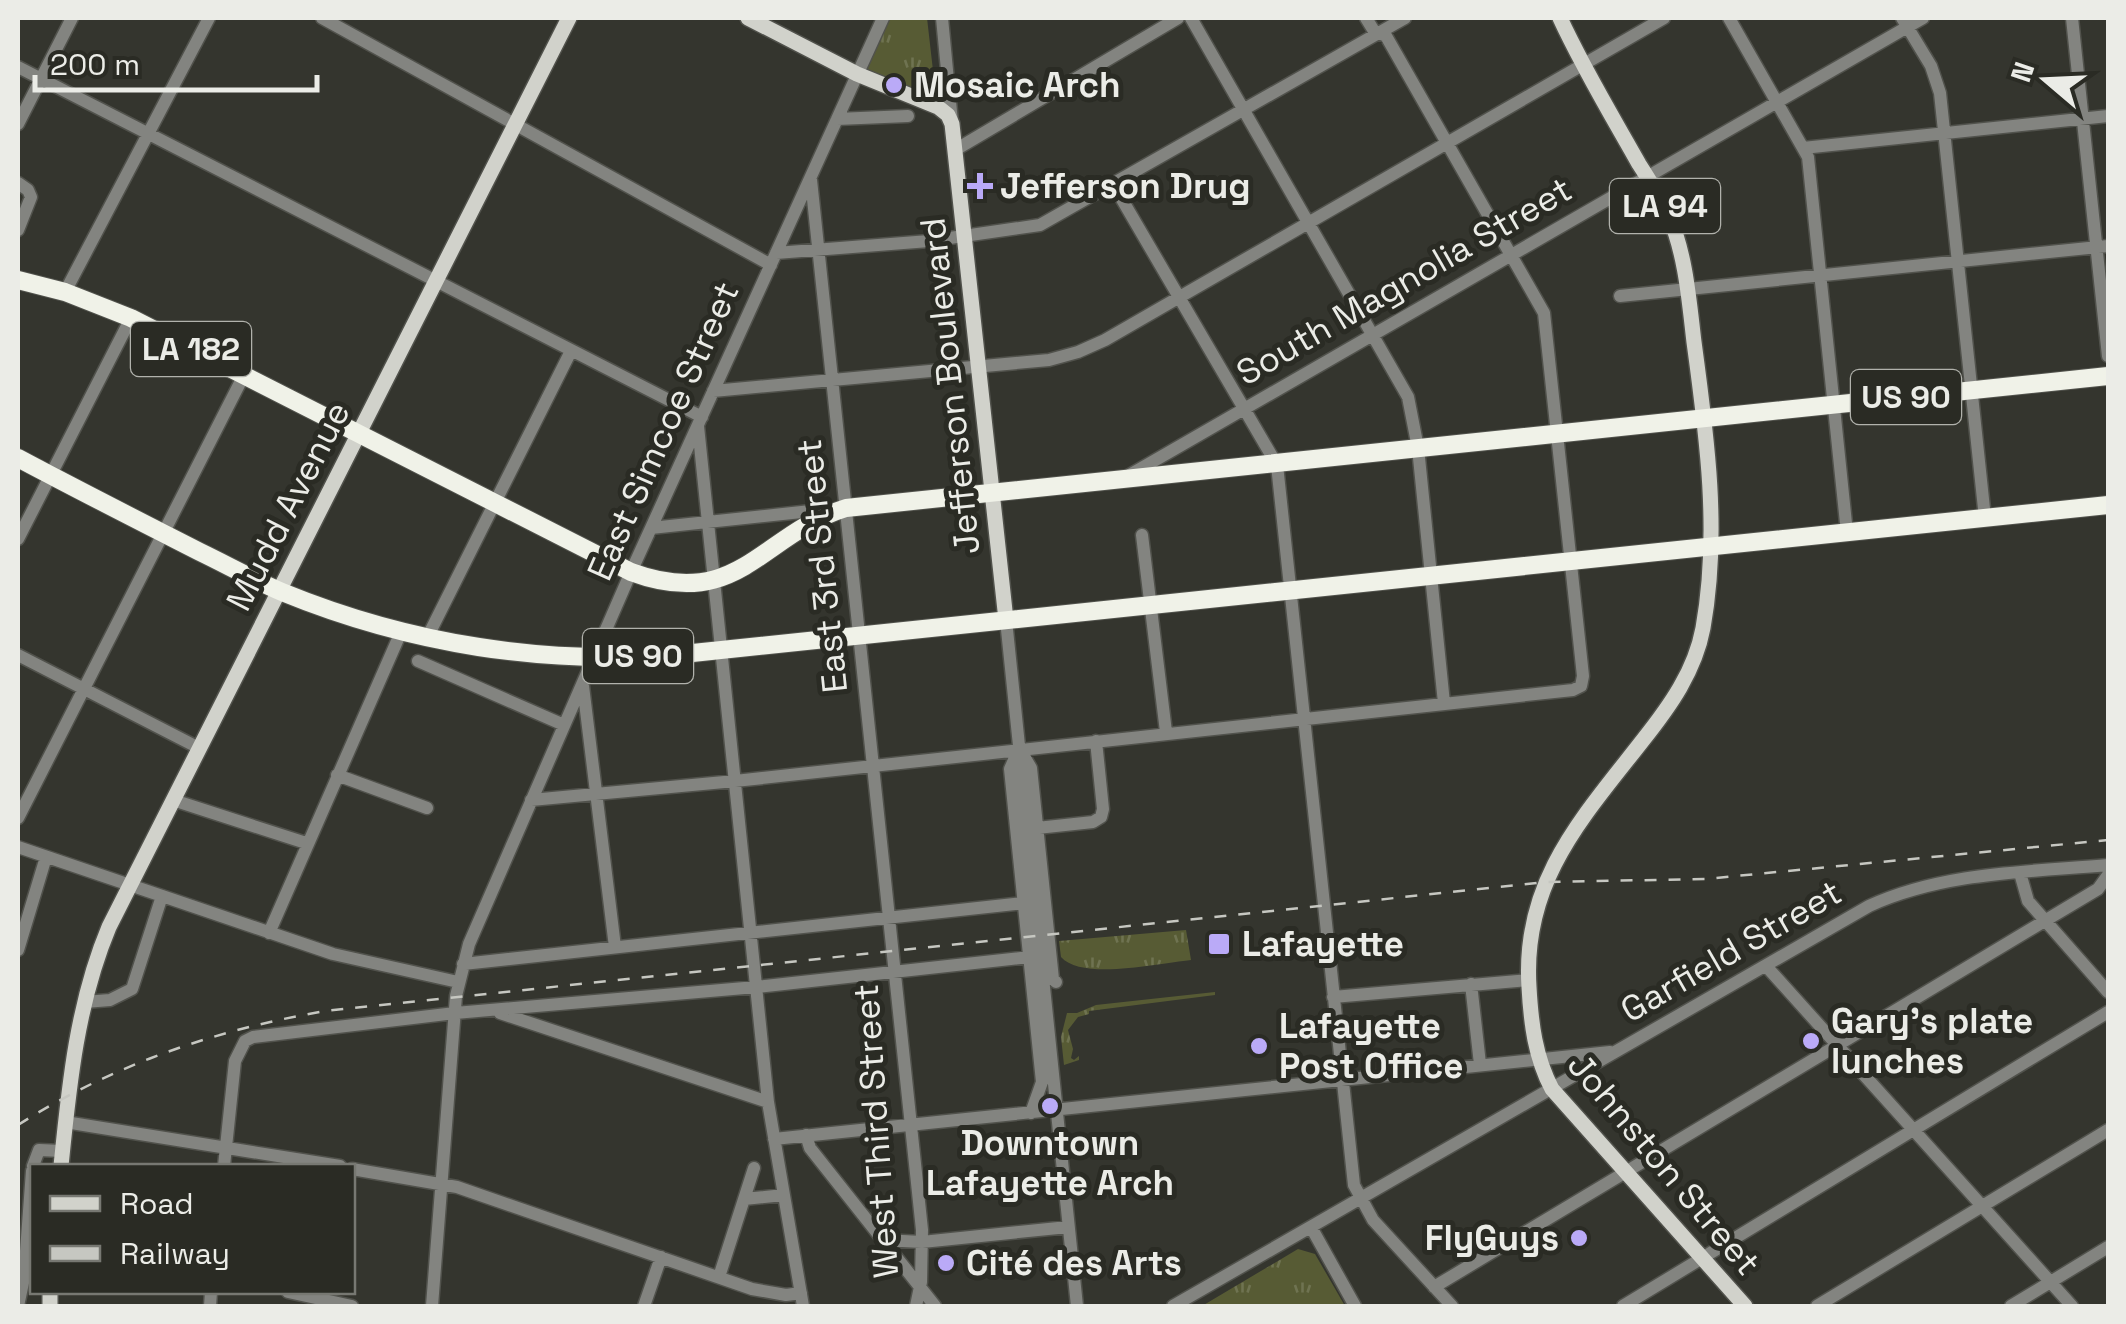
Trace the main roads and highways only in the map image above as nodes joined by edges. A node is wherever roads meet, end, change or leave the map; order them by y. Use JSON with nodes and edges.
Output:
{"nodes":[{"id":1,"x":568,"y":18,"type":"edge"},
{"id":2,"x":748,"y":18,"type":"edge"},
{"id":3,"x":1560,"y":18,"type":"edge"},
{"id":4,"x":18,"y":280,"type":"edge"},
{"id":5,"x":2108,"y":376,"type":"edge"},
{"id":6,"x":1703,"y":418,"type":"junction"},
{"id":7,"x":359,"y":434,"type":"junction"},
{"id":8,"x":18,"y":458,"type":"edge"},
{"id":9,"x":991,"y":492,"type":"junction"},
{"id":10,"x":2108,"y":505,"type":"edge"},
{"id":11,"x":1711,"y":546,"type":"junction"},
{"id":12,"x":278,"y":590,"type":"junction"},
{"id":13,"x":1006,"y":620,"type":"junction"},
{"id":14,"x":62,"y":1159,"type":"edge"},
{"id":15,"x":1745,"y":1306,"type":"edge"}],
"edges":[{"from":1,"to":7,"type":"main road","name":"Mudd Avenue"},
{"from":2,"to":9,"type":"main road","name":"Jefferson Boulevard"},
{"from":3,"to":6,"type":"main road","number":"LA 94"},
{"from":4,"to":7,"type":"highway","number":"LA 182"},
{"from":5,"to":6,"type":"highway","number":"US 90"},
{"from":6,"to":9,"type":"highway","number":"US 90"},
{"from":6,"to":11,"type":"main road","name":"Johnston Street"},
{"from":7,"to":9,"type":"highway","number":"US 90"},
{"from":7,"to":12,"type":"main road","name":"Mudd Avenue"},
{"from":8,"to":12,"type":"highway"},
{"from":9,"to":13,"type":"main road","name":"Jefferson Boulevard"},
{"from":10,"to":11,"type":"highway","number":"US 90"},
{"from":11,"to":13,"type":"highway","number":"US 90"},
{"from":11,"to":15,"type":"main road","name":"Johnston Street"},
{"from":12,"to":13,"type":"highway","number":"US 90"},
{"from":12,"to":14,"type":"main road","name":"Mudd Avenue"}]}
